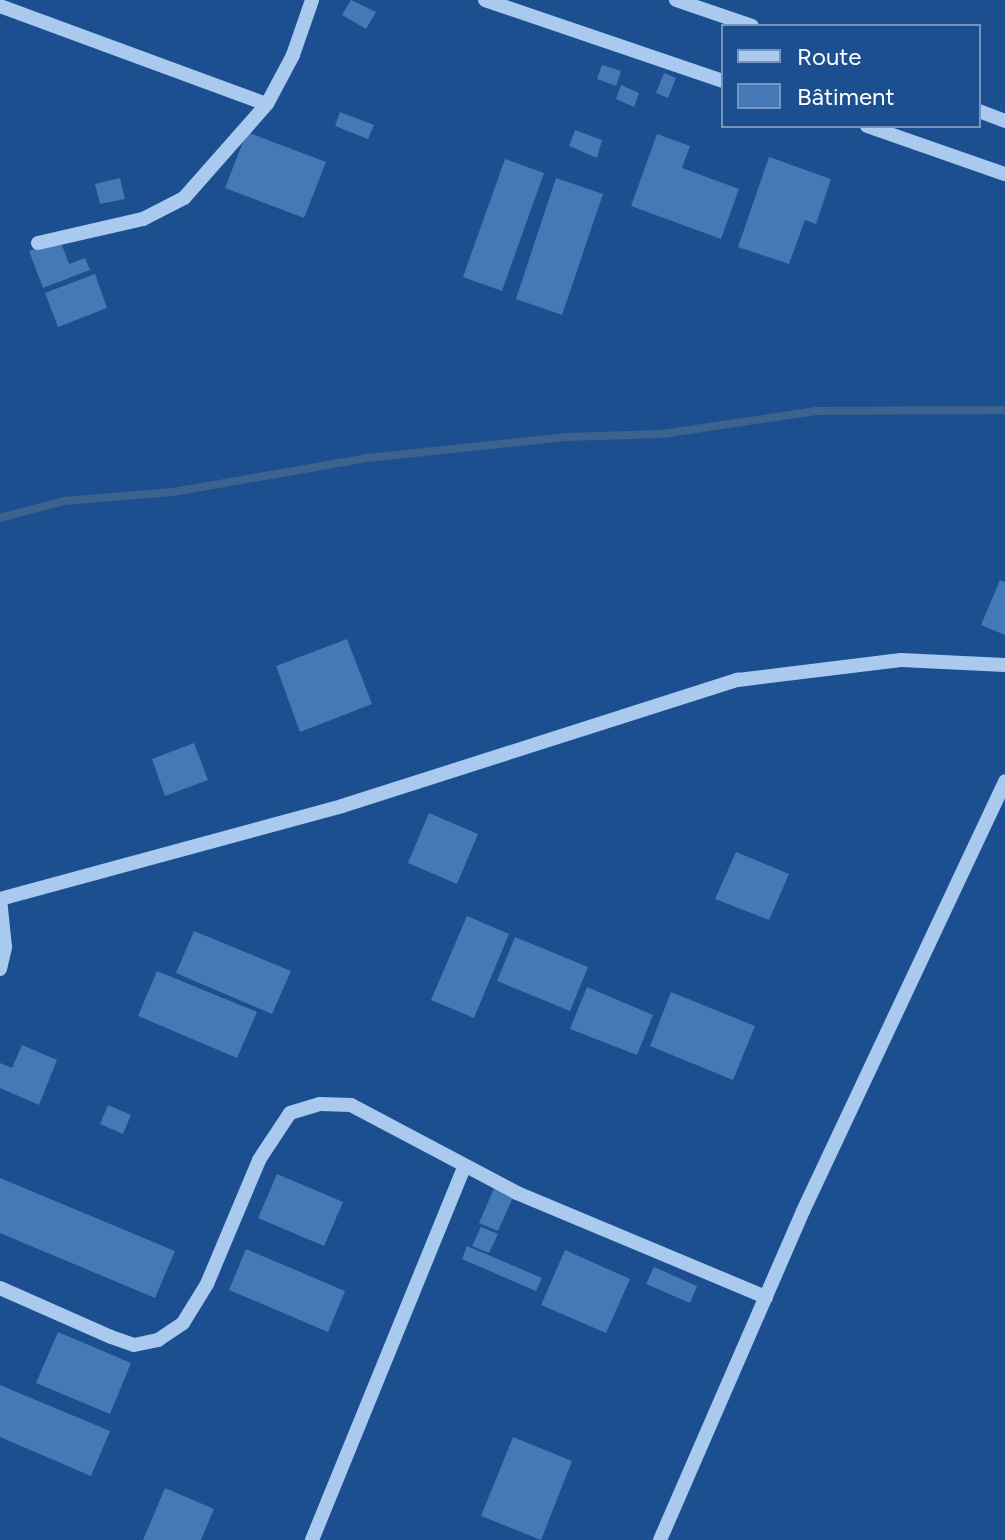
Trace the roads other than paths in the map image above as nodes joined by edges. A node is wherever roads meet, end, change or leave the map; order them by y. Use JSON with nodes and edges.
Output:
{"nodes":[{"id":1,"x":312,"y":0,"type":"edge"},
{"id":2,"x":485,"y":0,"type":"edge"},
{"id":3,"x":676,"y":0,"type":"edge"},
{"id":4,"x":0,"y":6,"type":"edge"},
{"id":5,"x":746,"y":24,"type":"edge"},
{"id":6,"x":721,"y":80,"type":"edge"},
{"id":7,"x":267,"y":104,"type":"junction"},
{"id":8,"x":981,"y":112,"type":"edge"},
{"id":9,"x":1005,"y":121,"type":"edge"},
{"id":10,"x":873,"y":128,"type":"edge"},
{"id":11,"x":1005,"y":174,"type":"edge"},
{"id":12,"x":38,"y":243,"type":"dead end"},
{"id":13,"x":1005,"y":665,"type":"edge"},
{"id":14,"x":1005,"y":781,"type":"edge"},
{"id":15,"x":0,"y":899,"type":"edge"},
{"id":16,"x":0,"y":969,"type":"edge"},
{"id":17,"x":464,"y":1167,"type":"junction"},
{"id":18,"x":0,"y":1288,"type":"edge"},
{"id":19,"x":766,"y":1297,"type":"junction"},
{"id":20,"x":312,"y":1540,"type":"edge"},
{"id":21,"x":660,"y":1540,"type":"edge"}],
"edges":[{"from":1,"to":7,"type":"street"},
{"from":2,"to":6,"type":"street"},
{"from":3,"to":5,"type":"street"},
{"from":4,"to":7,"type":"street"},
{"from":7,"to":12,"type":"street"},
{"from":8,"to":9,"type":"street"},
{"from":10,"to":11,"type":"street"},
{"from":13,"to":15,"type":"street"},
{"from":14,"to":19,"type":"street"},
{"from":15,"to":16,"type":"street"},
{"from":17,"to":18,"type":"street"},
{"from":17,"to":19,"type":"street"},
{"from":17,"to":20,"type":"street"},
{"from":19,"to":21,"type":"street"}]}
